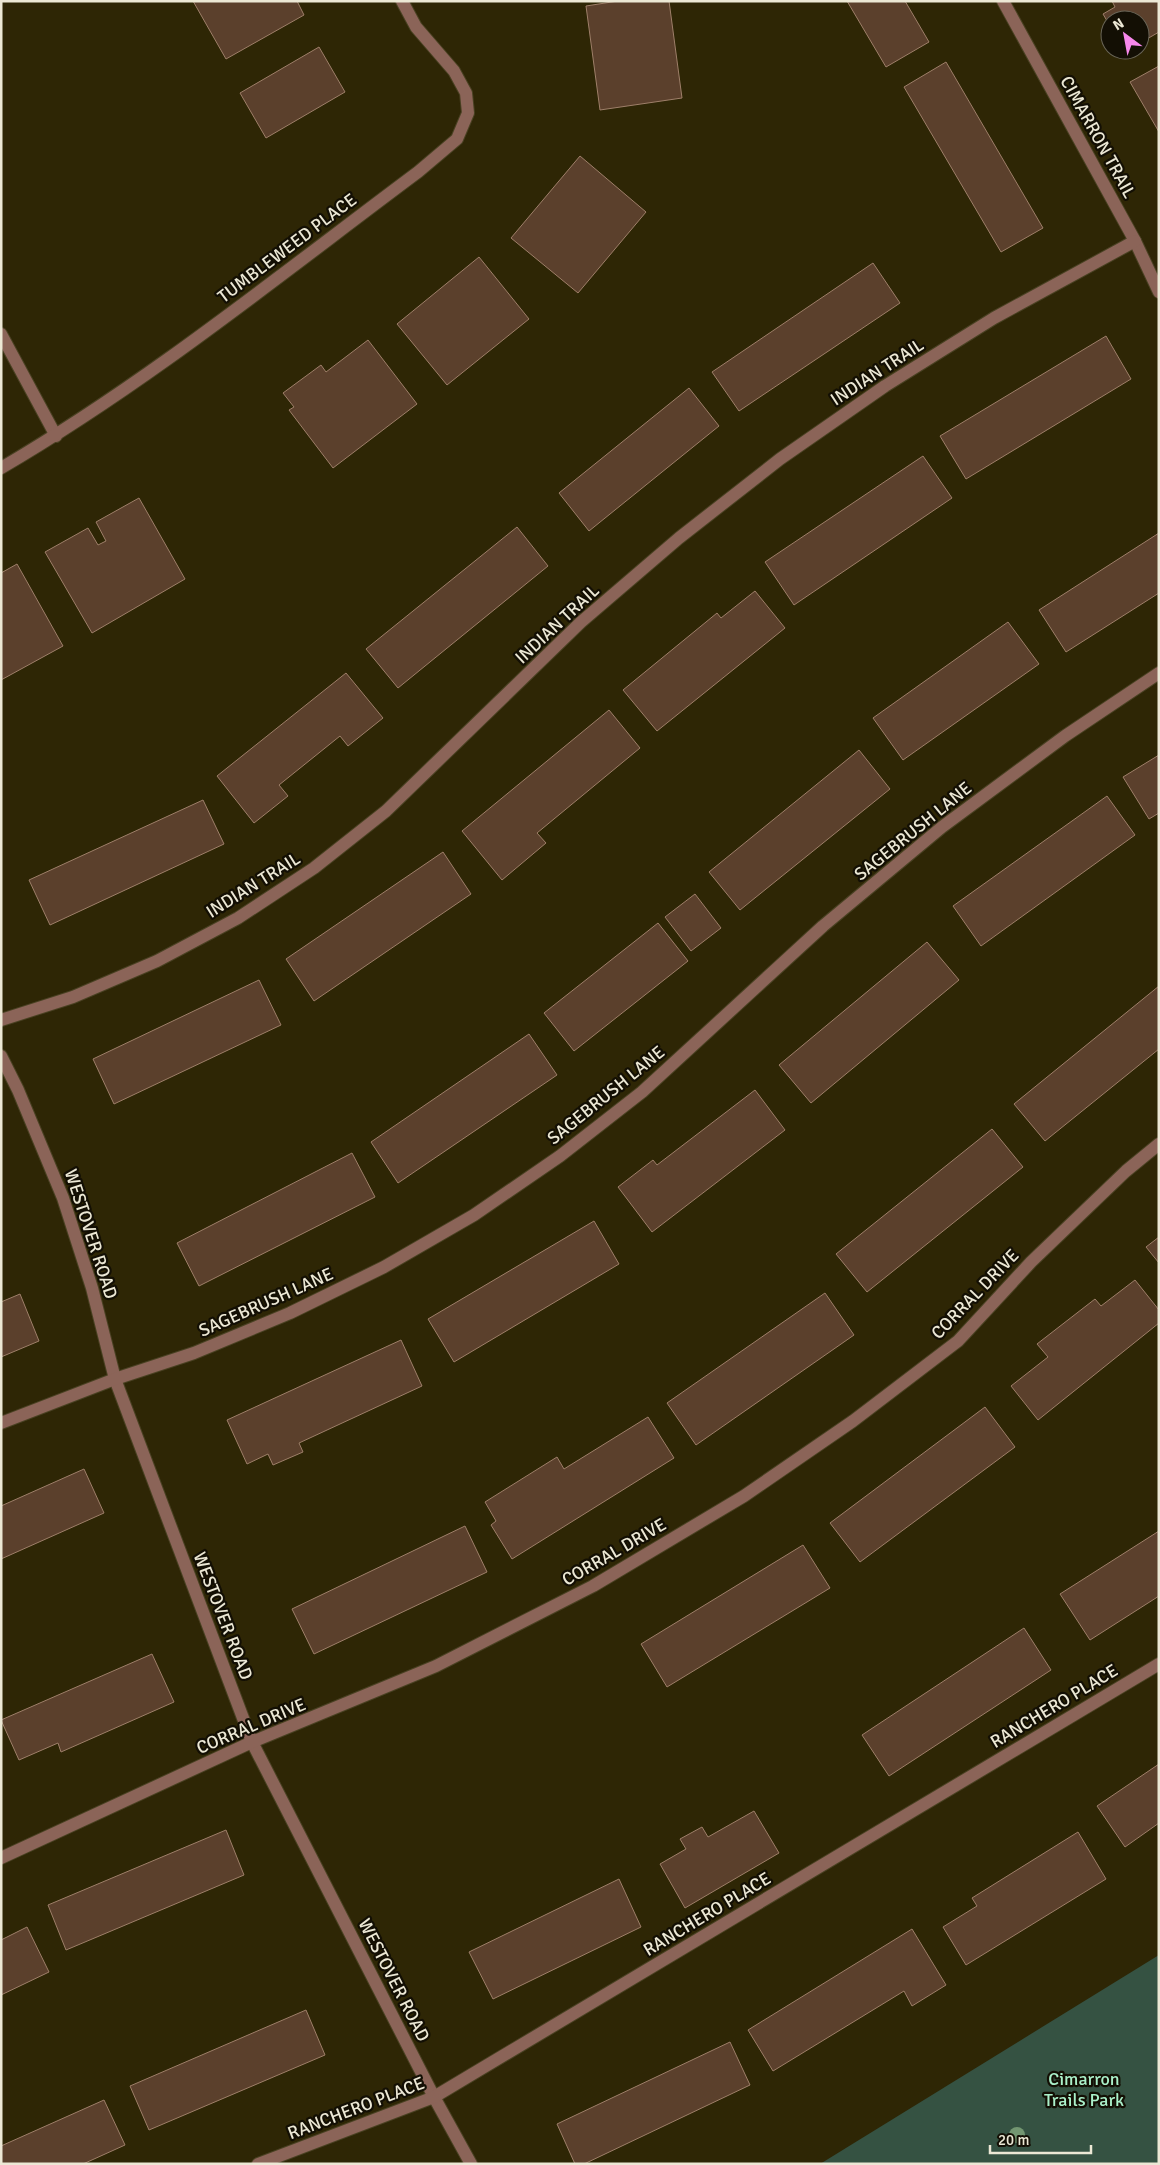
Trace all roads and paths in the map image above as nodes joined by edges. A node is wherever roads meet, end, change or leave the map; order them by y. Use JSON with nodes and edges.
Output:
{"nodes":[{"id":1,"x":402,"y":1,"type":"edge"},
{"id":2,"x":1003,"y":1,"type":"edge"},
{"id":3,"x":1135,"y":241,"type":"junction"},
{"id":4,"x":1159,"y":292,"type":"edge"},
{"id":5,"x":1,"y":334,"type":"edge"},
{"id":6,"x":56,"y":436,"type":"junction"},
{"id":7,"x":1,"y":468,"type":"edge"},
{"id":8,"x":1159,"y":673,"type":"edge"},
{"id":9,"x":1,"y":1020,"type":"edge"},
{"id":10,"x":1,"y":1056,"type":"edge"},
{"id":11,"x":1159,"y":1144,"type":"edge"},
{"id":12,"x":115,"y":1379,"type":"junction"},
{"id":13,"x":1,"y":1423,"type":"edge"},
{"id":14,"x":1159,"y":1664,"type":"edge"},
{"id":15,"x":252,"y":1742,"type":"junction"},
{"id":16,"x":1,"y":1858,"type":"edge"},
{"id":17,"x":434,"y":2097,"type":"junction"},
{"id":18,"x":258,"y":2164,"type":"edge"},
{"id":19,"x":470,"y":2164,"type":"edge"}],
"edges":[{"from":1,"to":6,"type":"street","name":"TUMBLEWEED PLACE"},
{"from":2,"to":3,"type":"street","name":"CIMARRON TRAIL"},
{"from":3,"to":4,"type":"street","name":"CIMARRON TRAIL"},
{"from":3,"to":9,"type":"street","name":"INDIAN TRAIL"},
{"from":5,"to":6,"type":"street"},
{"from":6,"to":7,"type":"street","name":"TUMBLEWEED PLACE"},
{"from":8,"to":12,"type":"street","name":"SAGEBRUSH LANE"},
{"from":10,"to":12,"type":"street","name":"WESTOVER ROAD"},
{"from":11,"to":15,"type":"street","name":"CORRAL DRIVE"},
{"from":12,"to":13,"type":"street","name":"SAGEBRUSH LANE"},
{"from":12,"to":15,"type":"street","name":"WESTOVER ROAD"},
{"from":14,"to":17,"type":"street","name":"RANCHERO PLACE"},
{"from":15,"to":16,"type":"street","name":"CORRAL DRIVE"},
{"from":15,"to":17,"type":"street","name":"WESTOVER ROAD"},
{"from":17,"to":18,"type":"street","name":"RANCHERO PLACE"},
{"from":17,"to":19,"type":"street","name":"WESTOVER ROAD"}]}
